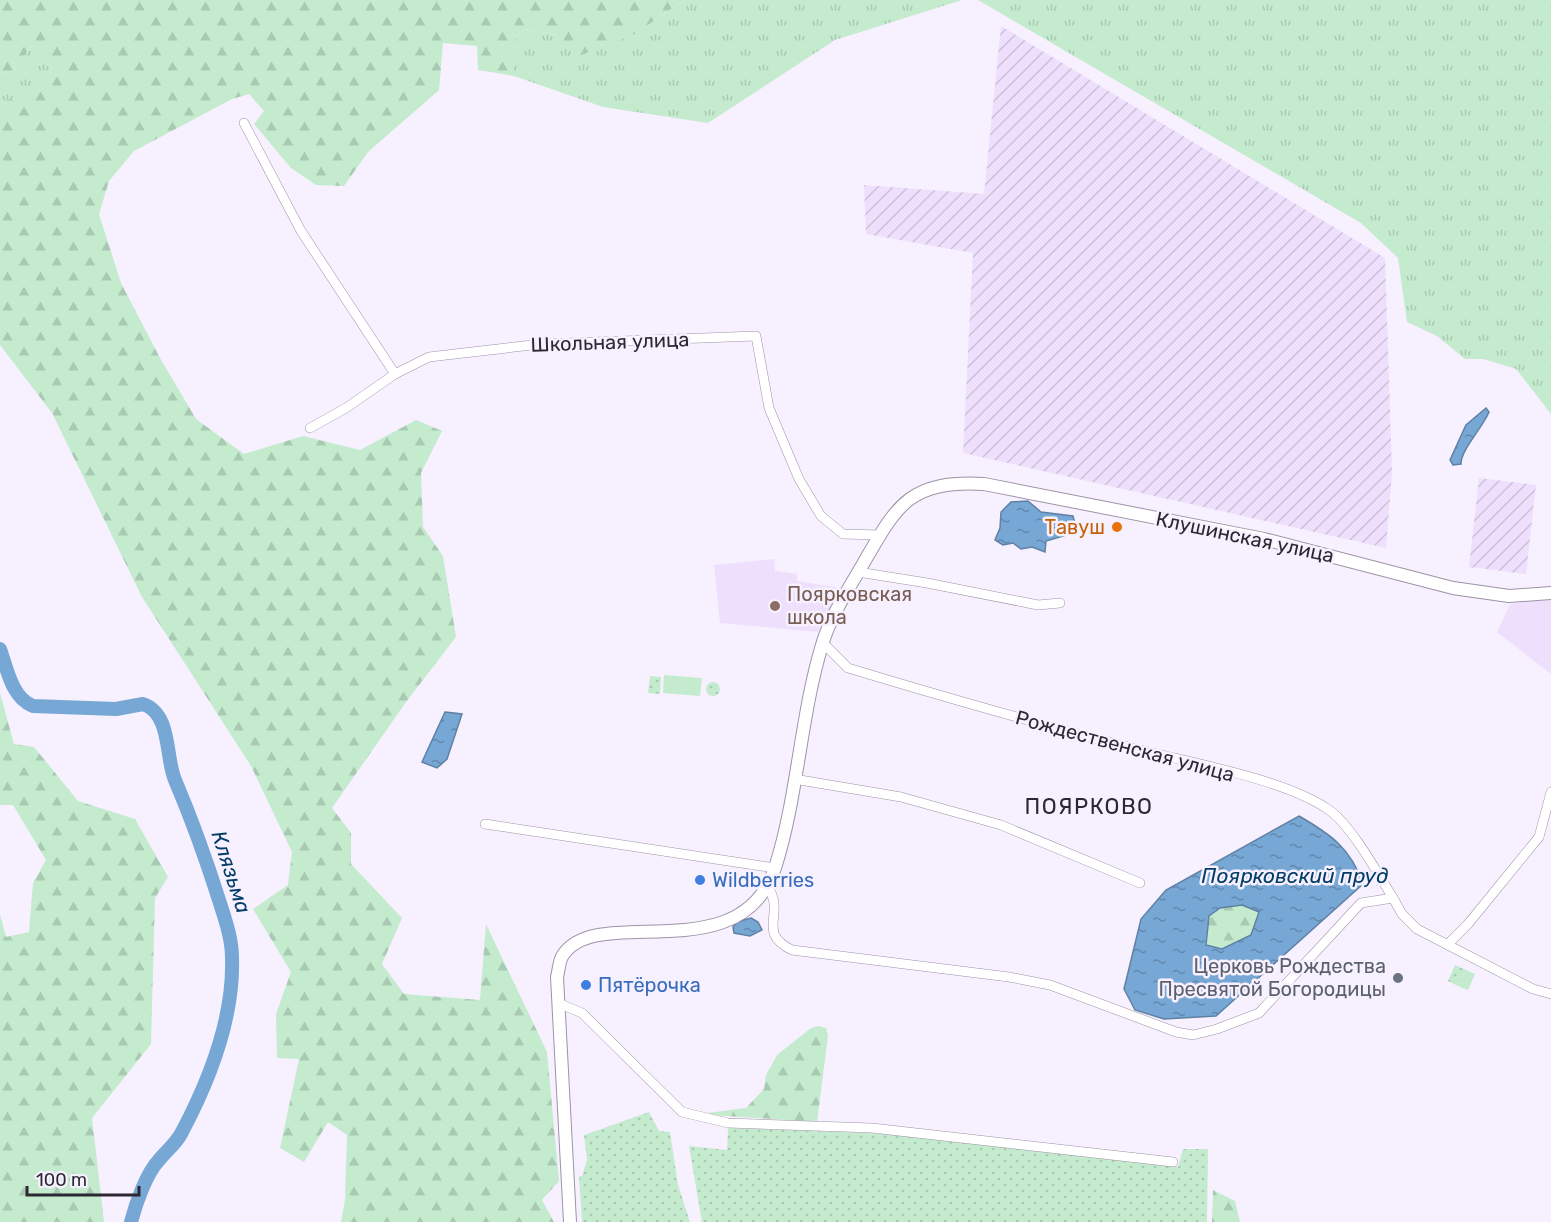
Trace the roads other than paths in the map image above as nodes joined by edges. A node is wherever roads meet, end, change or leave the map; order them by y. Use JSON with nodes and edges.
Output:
{"nodes":[{"id":1,"x":244,"y":123,"type":"dead end"},
{"id":2,"x":395,"y":374,"type":"junction"},
{"id":3,"x":310,"y":428,"type":"dead end"},
{"id":4,"x":880,"y":535,"type":"junction"},
{"id":5,"x":858,"y":572,"type":"junction"},
{"id":6,"x":1551,"y":593,"type":"edge"},
{"id":7,"x":1060,"y":603,"type":"dead end"},
{"id":8,"x":822,"y":643,"type":"junction"},
{"id":9,"x":794,"y":779,"type":"junction"},
{"id":10,"x":1551,"y":792,"type":"edge"},
{"id":11,"x":485,"y":824,"type":"dead end"},
{"id":12,"x":775,"y":868,"type":"junction"},
{"id":13,"x":1140,"y":884,"type":"dead end"},
{"id":14,"x":767,"y":886,"type":"junction"},
{"id":15,"x":1392,"y":898,"type":"junction"},
{"id":16,"x":1448,"y":944,"type":"junction"},
{"id":17,"x":1551,"y":994,"type":"edge"},
{"id":18,"x":558,"y":1003,"type":"junction"},
{"id":19,"x":1173,"y":1162,"type":"dead end"},
{"id":20,"x":570,"y":1222,"type":"edge"}],
"edges":[{"from":1,"to":2,"type":"street"},
{"from":2,"to":3,"type":"street","name":"Школьная улица"},
{"from":2,"to":4,"type":"street","name":"Школьная улица"},
{"from":4,"to":5,"type":"main road"},
{"from":4,"to":6,"type":"main road","name":"Клушинская улица"},
{"from":5,"to":7,"type":"street"},
{"from":5,"to":8,"type":"main road"},
{"from":8,"to":9,"type":"main road"},
{"from":8,"to":15,"type":"street","name":"Рождественская улица"},
{"from":9,"to":12,"type":"main road"},
{"from":9,"to":13,"type":"street"},
{"from":10,"to":16,"type":"street"},
{"from":11,"to":12,"type":"street"},
{"from":12,"to":14,"type":"main road"},
{"from":14,"to":15,"type":"street"},
{"from":14,"to":18,"type":"main road"},
{"from":15,"to":16,"type":"street","name":"Рождественская улица"},
{"from":16,"to":17,"type":"street","name":"Рождественская улица"},
{"from":18,"to":19,"type":"street"},
{"from":18,"to":20,"type":"main road"}]}
